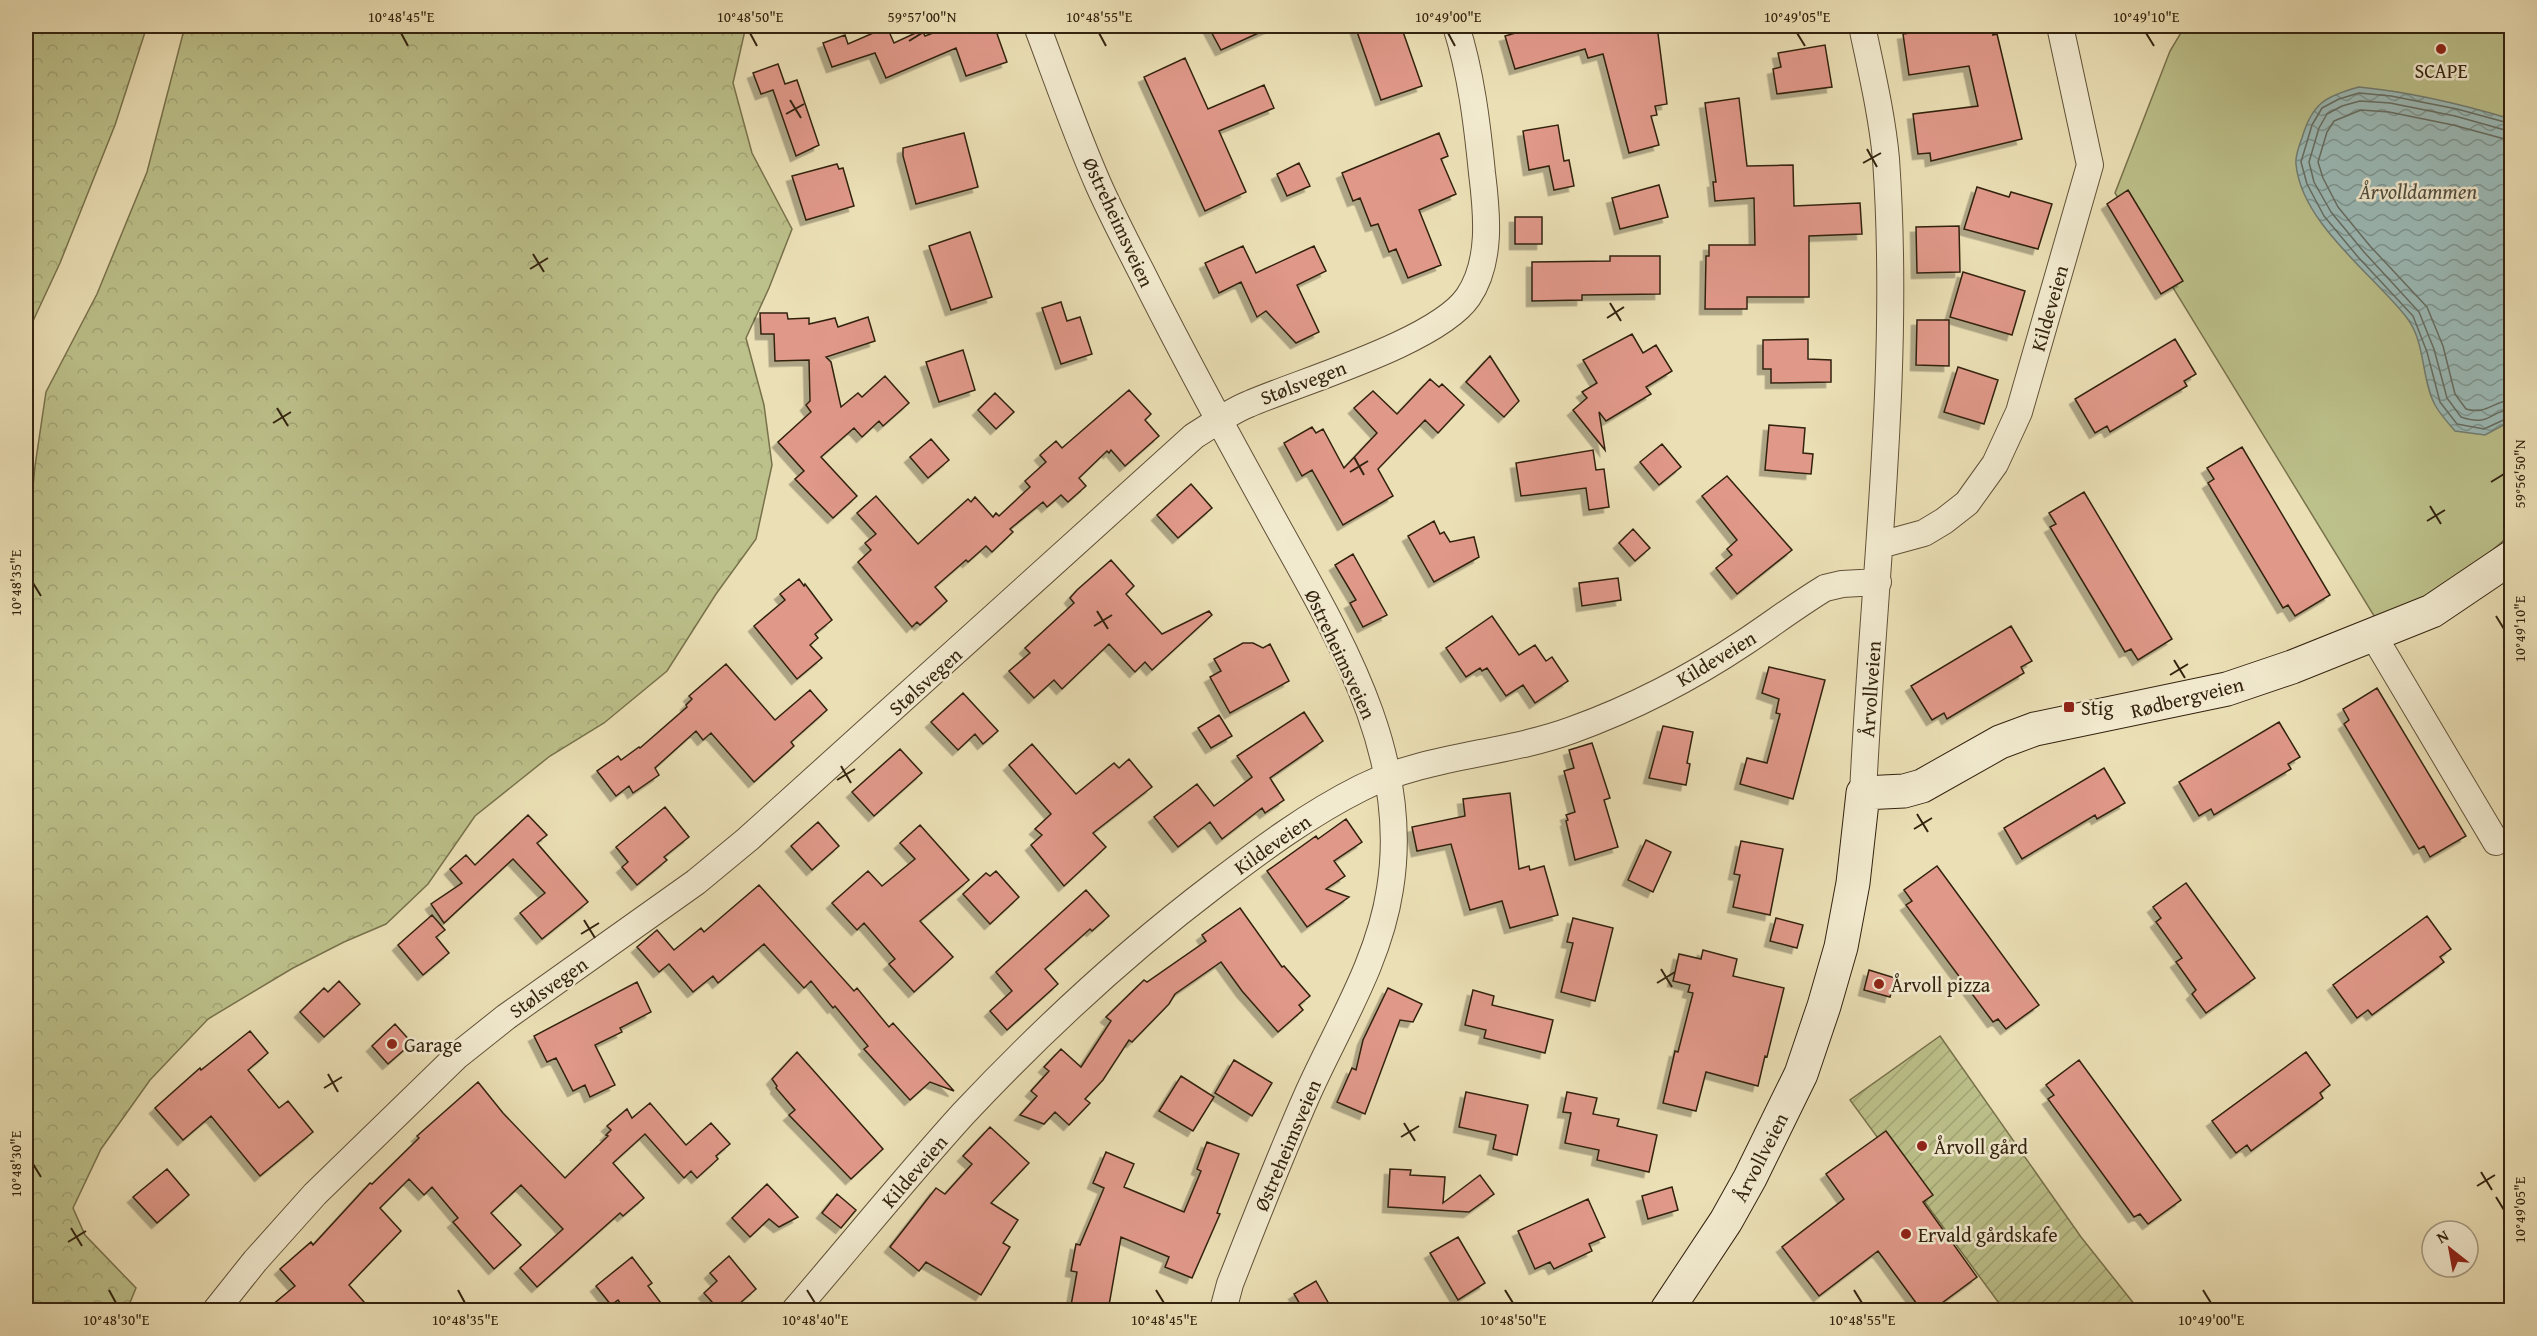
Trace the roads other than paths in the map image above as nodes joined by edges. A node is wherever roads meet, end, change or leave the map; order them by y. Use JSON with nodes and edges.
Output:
{"nodes":[{"id":1,"x":1037,"y":26,"type":"edge"},
{"id":2,"x":1456,"y":26,"type":"edge"},
{"id":3,"x":1862,"y":26,"type":"edge"},
{"id":4,"x":2060,"y":26,"type":"edge"},
{"id":5,"x":1219,"y":420,"type":"junction"},
{"id":6,"x":1880,"y":545,"type":"junction"},
{"id":7,"x":2511,"y":557,"type":"edge"},
{"id":8,"x":1878,"y":582,"type":"junction"},
{"id":9,"x":2373,"y":635,"type":"junction"},
{"id":10,"x":1390,"y":776,"type":"junction"},
{"id":11,"x":1863,"y":792,"type":"junction"},
{"id":12,"x":2496,"y":842,"type":"dead end"},
{"id":13,"x":216,"y":1311,"type":"edge"},
{"id":14,"x":795,"y":1311,"type":"edge"},
{"id":15,"x":1223,"y":1311,"type":"edge"},
{"id":16,"x":1667,"y":1311,"type":"edge"}],
"edges":[{"from":1,"to":5,"type":"street","name":"Østreheimsveien"},
{"from":2,"to":5,"type":"street","name":"Stølsvegen"},
{"from":3,"to":6,"type":"street","name":"Årvollveien"},
{"from":4,"to":6,"type":"street","name":"Kildeveien"},
{"from":5,"to":10,"type":"street","name":"Østreheimsveien"},
{"from":5,"to":13,"type":"street","name":"Stølsvegen"},
{"from":6,"to":8,"type":"street","name":"Årvollveien"},
{"from":7,"to":9,"type":"street","name":"Rødbergveien"},
{"from":8,"to":10,"type":"street","name":"Kildeveien"},
{"from":8,"to":11,"type":"street","name":"Årvollveien"},
{"from":9,"to":11,"type":"street","name":"Rødbergveien"},
{"from":9,"to":12,"type":"street"},
{"from":10,"to":14,"type":"street","name":"Kildeveien"},
{"from":10,"to":15,"type":"street","name":"Østreheimsveien"},
{"from":11,"to":16,"type":"street","name":"Årvollveien"}]}
